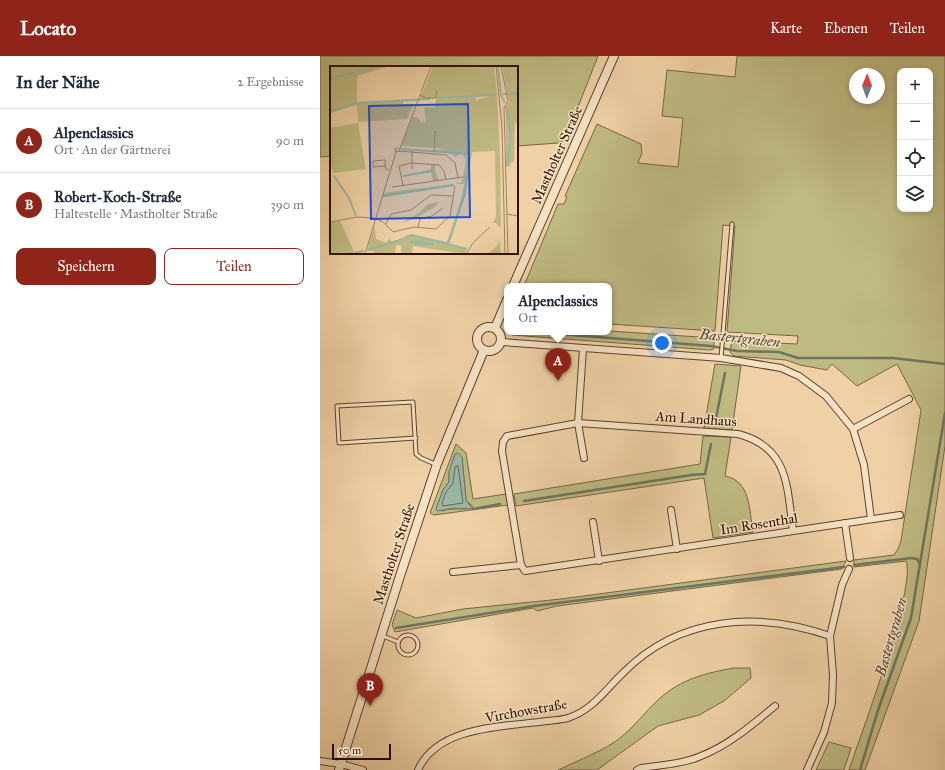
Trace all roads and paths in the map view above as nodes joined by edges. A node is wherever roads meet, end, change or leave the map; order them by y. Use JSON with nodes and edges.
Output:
{"nodes":[{"id":1,"x":614,"y":56,"type":"edge"},
{"id":2,"x":732,"y":224,"type":"dead end"},
{"id":3,"x":514,"y":283,"type":"edge"},
{"id":4,"x":504,"y":307,"type":"edge"},
{"id":5,"x":495,"y":328,"type":"junction"},
{"id":6,"x":502,"y":342,"type":"junction"},
{"id":7,"x":583,"y":349,"type":"junction"},
{"id":8,"x":484,"y":350,"type":"junction"},
{"id":9,"x":721,"y":355,"type":"junction"},
{"id":10,"x":909,"y":399,"type":"dead end"},
{"id":11,"x":578,"y":423,"type":"junction"},
{"id":12,"x":853,"y":429,"type":"junction"},
{"id":13,"x":416,"y":438,"type":"junction"},
{"id":14,"x":584,"y":458,"type":"dead end"},
{"id":15,"x":437,"y":464,"type":"junction"},
{"id":16,"x":671,"y":510,"type":"dead end"},
{"id":17,"x":900,"y":515,"type":"dead end"},
{"id":18,"x":871,"y":519,"type":"junction"},
{"id":19,"x":593,"y":522,"type":"dead end"},
{"id":20,"x":845,"y":523,"type":"junction"},
{"id":21,"x":793,"y":531,"type":"junction"},
{"id":22,"x":677,"y":549,"type":"junction"},
{"id":23,"x":850,"y":558,"type":"dead end"},
{"id":24,"x":599,"y":561,"type":"junction"},
{"id":25,"x":520,"y":566,"type":"junction"},
{"id":26,"x":849,"y":570,"type":"dead end"},
{"id":27,"x":453,"y":572,"type":"dead end"},
{"id":28,"x":381,"y":635,"type":"junction"},
{"id":29,"x":830,"y":636,"type":"junction"},
{"id":30,"x":398,"y":642,"type":"junction"},
{"id":31,"x":775,"y":706,"type":"dead end"},
{"id":32,"x":320,"y":761,"type":"edge"},
{"id":33,"x":421,"y":763,"type":"junction"},
{"id":34,"x":340,"y":767,"type":"edge"},
{"id":35,"x":363,"y":770,"type":"edge"},
{"id":36,"x":414,"y":770,"type":"edge"},
{"id":37,"x":418,"y":770,"type":"edge"},
{"id":38,"x":637,"y":770,"type":"edge"},
{"id":39,"x":807,"y":770,"type":"edge"}],
"edges":[{"from":1,"to":3,"type":"street","name":"Mastholter Straße"},
{"from":2,"to":9,"type":"lane"},
{"from":4,"to":5,"type":"street"},
{"from":5,"to":6,"type":"street"},
{"from":5,"to":8,"type":"street"},
{"from":6,"to":7,"type":"street"},
{"from":6,"to":8,"type":"street"},
{"from":7,"to":9,"type":"street"},
{"from":7,"to":11,"type":"street"},
{"from":8,"to":15,"type":"street","name":"Mastholter Straße"},
{"from":9,"to":12,"type":"street"},
{"from":10,"to":12,"type":"street"},
{"from":11,"to":14,"type":"street"},
{"from":11,"to":21,"type":"street","name":"Am Landhaus"},
{"from":11,"to":25,"type":"street","name":"Am Landhaus"},
{"from":12,"to":18,"type":"street"},
{"from":13,"to":13,"type":"lane"},
{"from":13,"to":15,"type":"lane"},
{"from":15,"to":28,"type":"street","name":"Mastholter Straße"},
{"from":16,"to":22,"type":"street"},
{"from":17,"to":18,"type":"street","name":"Im Rosenthal"},
{"from":18,"to":20,"type":"street","name":"Im Rosenthal"},
{"from":19,"to":24,"type":"street"},
{"from":20,"to":21,"type":"street","name":"Im Rosenthal"},
{"from":20,"to":23,"type":"street"},
{"from":21,"to":22,"type":"street","name":"Im Rosenthal"},
{"from":22,"to":24,"type":"street","name":"Im Rosenthal"},
{"from":24,"to":25,"type":"street","name":"Im Rosenthal"},
{"from":25,"to":27,"type":"street","name":"Im Rosenthal"},
{"from":26,"to":29,"type":"street"},
{"from":28,"to":30,"type":"lane"},
{"from":28,"to":34,"type":"street","name":"Mastholter Straße"},
{"from":29,"to":33,"type":"street","name":"Virchowstraße"},
{"from":29,"to":39,"type":"street"},
{"from":30,"to":30,"type":"lane"},
{"from":31,"to":38,"type":"street"},
{"from":32,"to":34,"type":"street"},
{"from":33,"to":36,"type":"street","name":"Virchowstraße"},
{"from":33,"to":37,"type":"street","name":"Virchowstraße"},
{"from":34,"to":35,"type":"street"}]}
